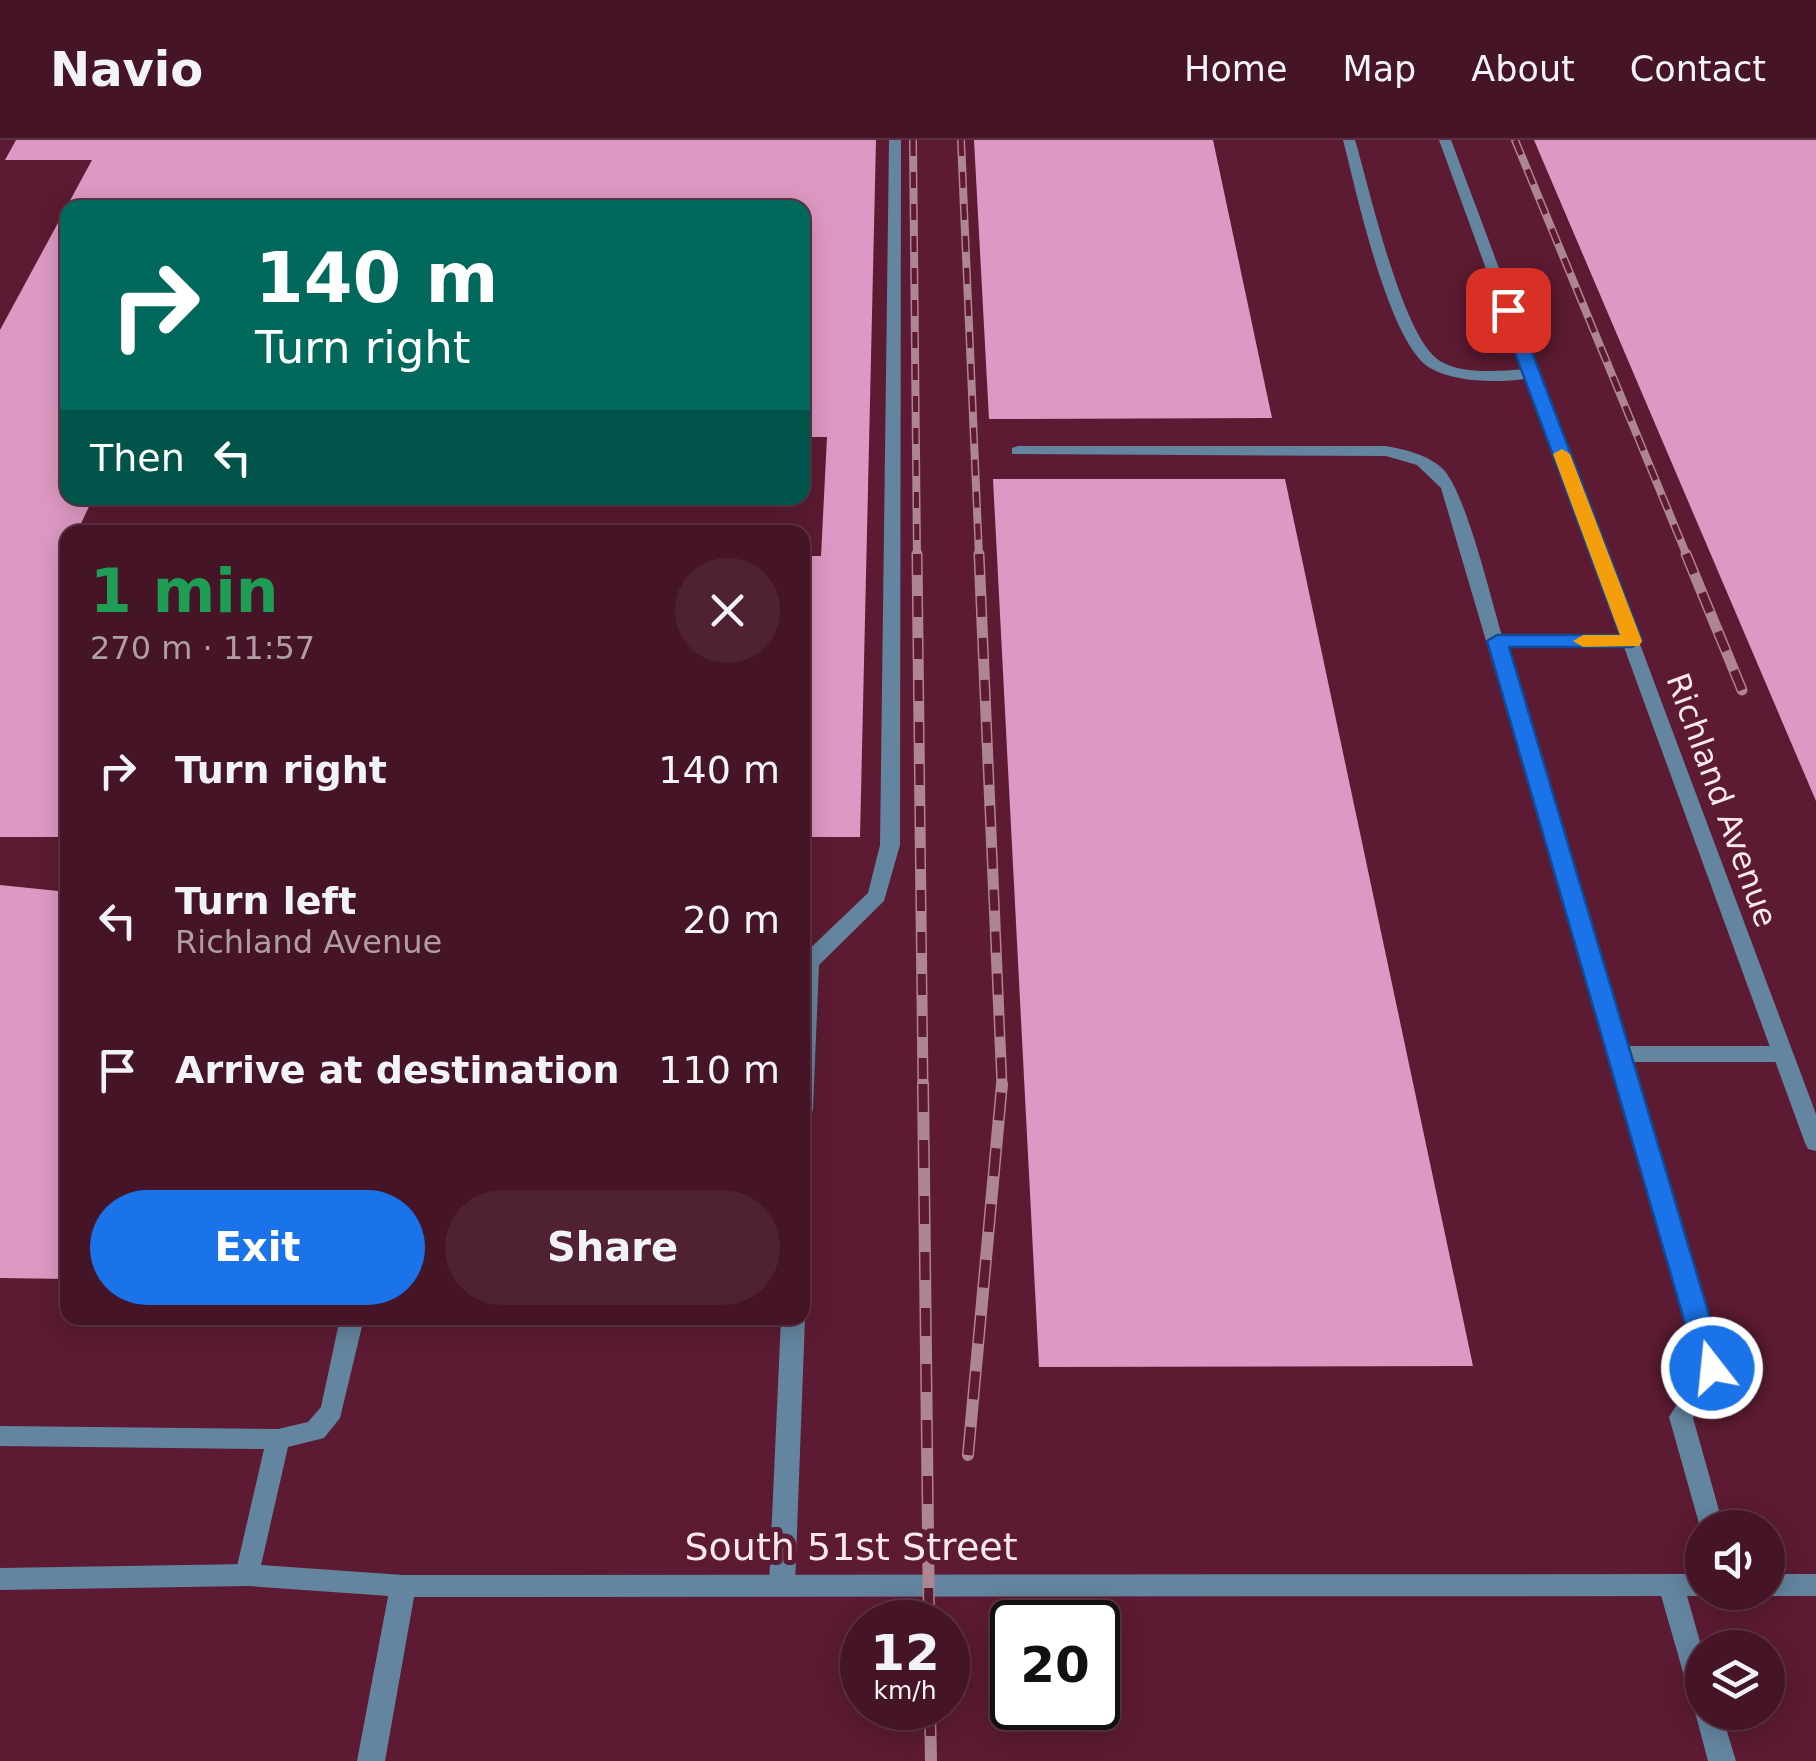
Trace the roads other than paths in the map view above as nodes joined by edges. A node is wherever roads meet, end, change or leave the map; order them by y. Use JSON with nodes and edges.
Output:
{"nodes":[{"id":1,"x":895,"y":140,"type":"edge"},
{"id":2,"x":1349,"y":140,"type":"edge"},
{"id":3,"x":1446,"y":140,"type":"edge"},
{"id":4,"x":1532,"y":374,"type":"junction"},
{"id":5,"x":1018,"y":451,"type":"dead end"},
{"id":6,"x":1497,"y":641,"type":"junction"},
{"id":7,"x":1632,"y":641,"type":"junction"},
{"id":8,"x":810,"y":959,"type":"edge"},
{"id":9,"x":1619,"y":1054,"type":"junction"},
{"id":10,"x":1784,"y":1054,"type":"junction"},
{"id":11,"x":1816,"y":1143,"type":"edge"},
{"id":12,"x":350,"y":1325,"type":"edge"},
{"id":13,"x":793,"y":1325,"type":"edge"},
{"id":14,"x":0,"y":1436,"type":"edge"},
{"id":15,"x":278,"y":1439,"type":"junction"},
{"id":16,"x":1707,"y":1510,"type":"edge"},
{"id":17,"x":248,"y":1575,"type":"junction"},
{"id":18,"x":0,"y":1579,"type":"edge"},
{"id":19,"x":782,"y":1585,"type":"junction"},
{"id":20,"x":1671,"y":1585,"type":"junction"},
{"id":21,"x":1685,"y":1585,"type":"edge"},
{"id":22,"x":1785,"y":1585,"type":"edge"},
{"id":23,"x":1816,"y":1585,"type":"edge"},
{"id":24,"x":403,"y":1586,"type":"junction"},
{"id":25,"x":1685,"y":1634,"type":"edge"},
{"id":26,"x":1713,"y":1730,"type":"edge"},
{"id":27,"x":371,"y":1761,"type":"edge"},
{"id":28,"x":1722,"y":1761,"type":"edge"}],
"edges":[{"from":1,"to":8,"type":"street"},
{"from":2,"to":4,"type":"street"},
{"from":3,"to":4,"type":"street","name":"Richland Avenue"},
{"from":4,"to":7,"type":"street","name":"Richland Avenue"},
{"from":5,"to":6,"type":"street"},
{"from":6,"to":7,"type":"street"},
{"from":6,"to":9,"type":"street"},
{"from":7,"to":10,"type":"street","name":"Richland Avenue"},
{"from":9,"to":10,"type":"street"},
{"from":9,"to":16,"type":"street"},
{"from":10,"to":11,"type":"street","name":"Richland Avenue"},
{"from":12,"to":15,"type":"street"},
{"from":13,"to":19,"type":"street"},
{"from":14,"to":15,"type":"street"},
{"from":15,"to":17,"type":"street"},
{"from":17,"to":18,"type":"street","name":"South 51st Street"},
{"from":17,"to":24,"type":"street","name":"South 51st Street"},
{"from":19,"to":20,"type":"street","name":"South 51st Street"},
{"from":19,"to":24,"type":"street","name":"South 51st Street"},
{"from":20,"to":21,"type":"street","name":"South 51st Street"},
{"from":20,"to":25,"type":"street"},
{"from":22,"to":23,"type":"street"},
{"from":24,"to":27,"type":"street"},
{"from":26,"to":28,"type":"street"}]}
